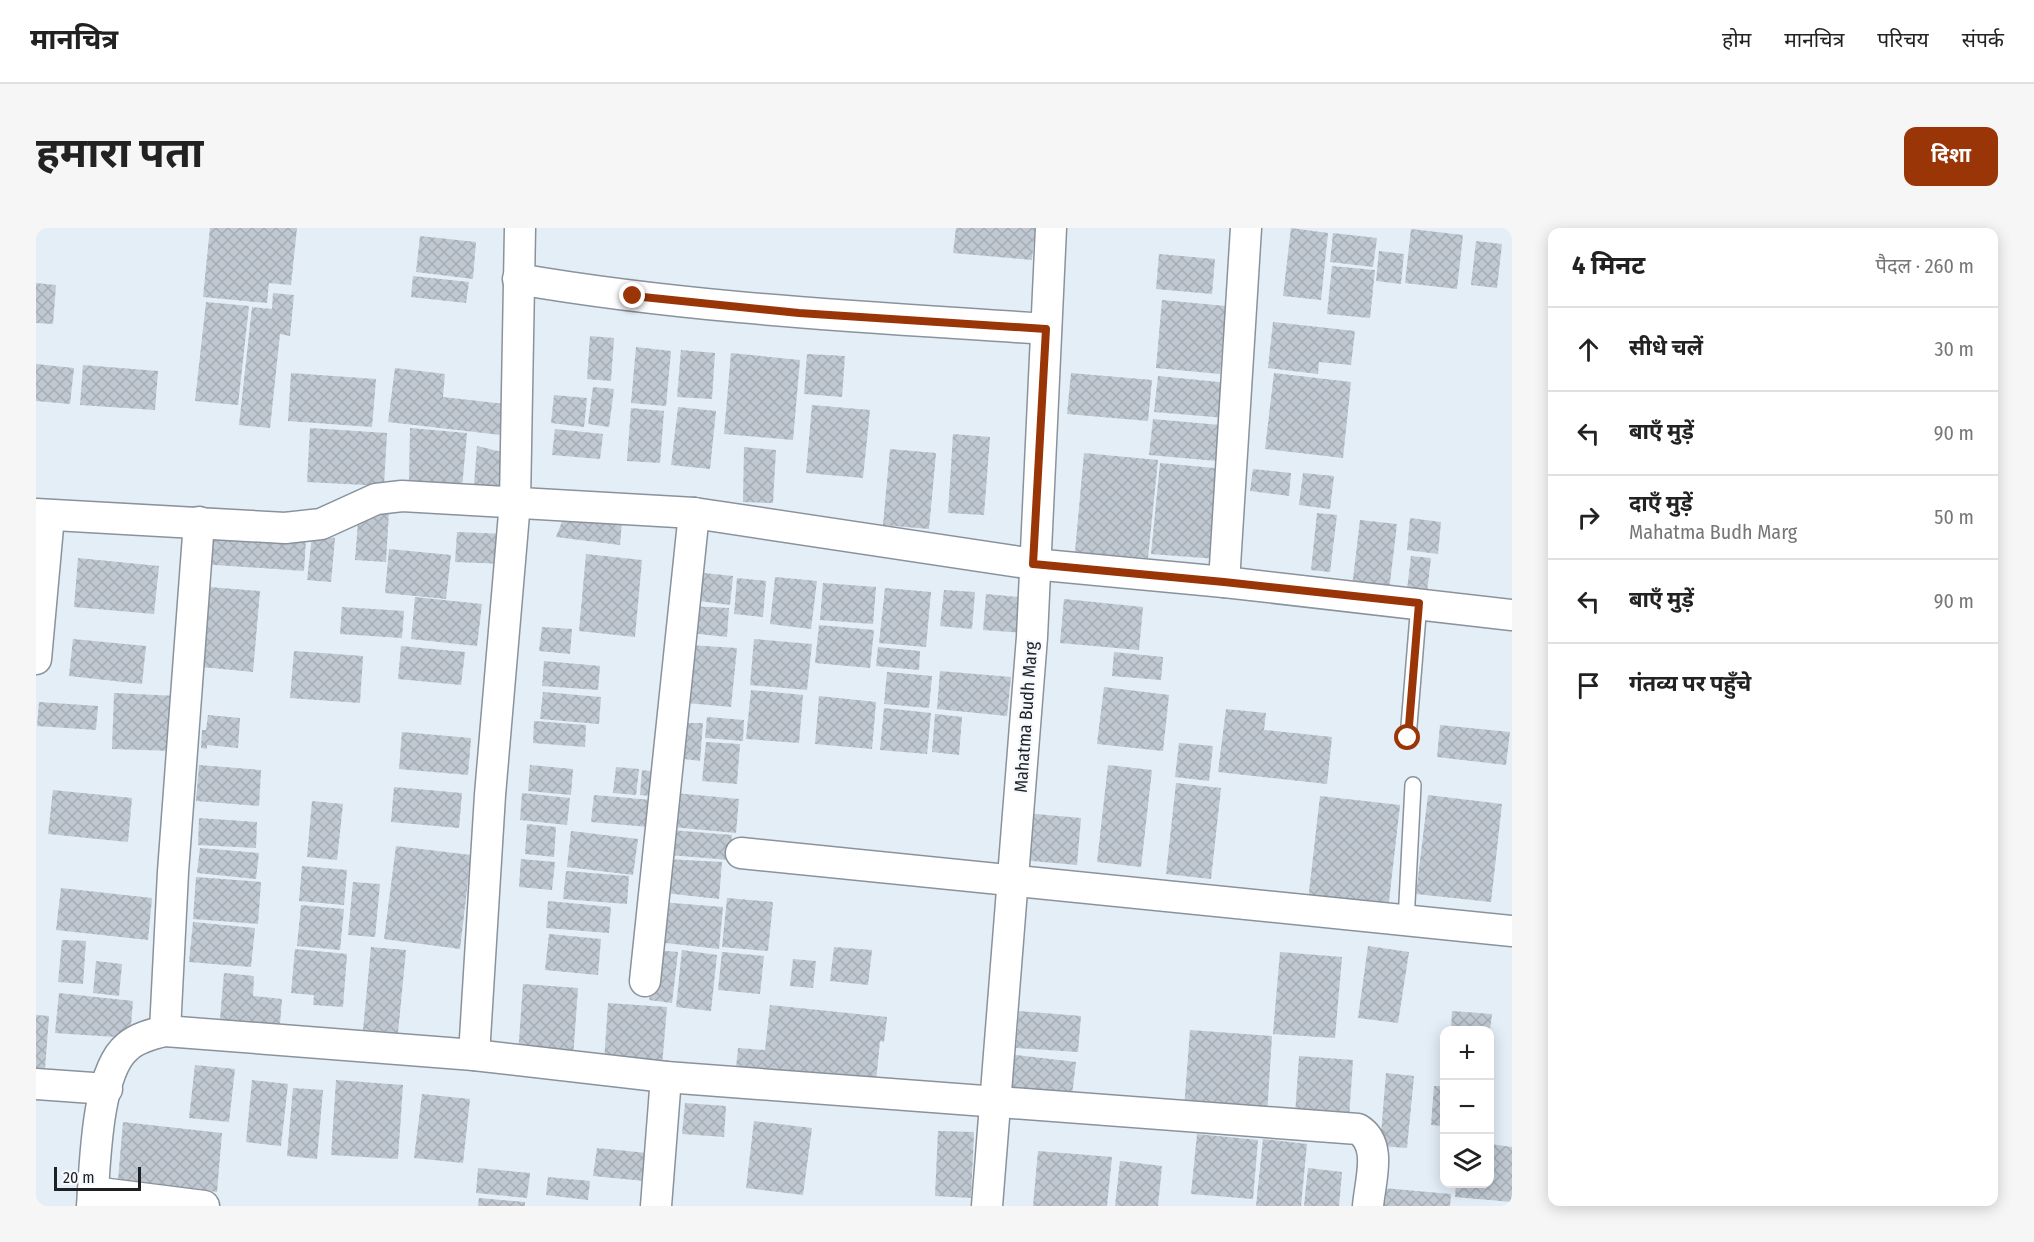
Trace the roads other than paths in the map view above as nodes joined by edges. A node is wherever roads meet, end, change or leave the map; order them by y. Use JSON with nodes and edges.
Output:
{"nodes":[{"id":1,"x":520,"y":228,"type":"edge"},
{"id":2,"x":1051,"y":228,"type":"edge"},
{"id":3,"x":1246,"y":228,"type":"edge"},
{"id":4,"x":518,"y":279,"type":"junction"},
{"id":5,"x":1046,"y":329,"type":"junction"},
{"id":6,"x":515,"y":502,"type":"junction"},
{"id":7,"x":694,"y":513,"type":"junction"},
{"id":8,"x":43,"y":515,"type":"edge"},
{"id":9,"x":199,"y":522,"type":"junction"},
{"id":10,"x":1033,"y":564,"type":"junction"},
{"id":11,"x":1224,"y":582,"type":"junction"},
{"id":12,"x":1419,"y":603,"type":"junction"},
{"id":13,"x":1512,"y":615,"type":"edge"},
{"id":14,"x":36,"y":659,"type":"edge"},
{"id":15,"x":1408,"y":738,"type":"dead end"},
{"id":16,"x":1413,"y":785,"type":"dead end"},
{"id":17,"x":741,"y":854,"type":"dead end"},
{"id":18,"x":1014,"y":880,"type":"junction"},
{"id":19,"x":1406,"y":922,"type":"junction"},
{"id":20,"x":1512,"y":931,"type":"edge"},
{"id":21,"x":645,"y":981,"type":"dead end"},
{"id":22,"x":165,"y":1031,"type":"junction"},
{"id":23,"x":474,"y":1055,"type":"junction"},
{"id":24,"x":666,"y":1077,"type":"junction"},
{"id":25,"x":36,"y":1084,"type":"edge"},
{"id":26,"x":106,"y":1089,"type":"junction"},
{"id":27,"x":996,"y":1102,"type":"junction"},
{"id":28,"x":92,"y":1199,"type":"edge"},
{"id":29,"x":204,"y":1206,"type":"edge"},
{"id":30,"x":656,"y":1206,"type":"edge"},
{"id":31,"x":987,"y":1206,"type":"edge"},
{"id":32,"x":1368,"y":1206,"type":"edge"}],
"edges":[{"from":1,"to":4,"type":"street"},
{"from":2,"to":5,"type":"street","name":"Mahatma Budh Marg"},
{"from":3,"to":11,"type":"street"},
{"from":4,"to":5,"type":"street"},
{"from":4,"to":6,"type":"street"},
{"from":5,"to":10,"type":"street","name":"Mahatma Budh Marg"},
{"from":6,"to":7,"type":"street"},
{"from":6,"to":9,"type":"street"},
{"from":6,"to":23,"type":"street"},
{"from":7,"to":10,"type":"street"},
{"from":7,"to":21,"type":"street"},
{"from":8,"to":9,"type":"street"},
{"from":8,"to":14,"type":"street"},
{"from":9,"to":22,"type":"street"},
{"from":10,"to":11,"type":"street"},
{"from":10,"to":18,"type":"street","name":"Mahatma Budh Marg"},
{"from":11,"to":12,"type":"street"},
{"from":12,"to":13,"type":"street"},
{"from":12,"to":15,"type":"lane"},
{"from":16,"to":19,"type":"lane"},
{"from":17,"to":18,"type":"street"},
{"from":18,"to":19,"type":"street"},
{"from":18,"to":27,"type":"street","name":"Mahatma Budh Marg"},
{"from":19,"to":20,"type":"street"},
{"from":22,"to":23,"type":"street"},
{"from":22,"to":26,"type":"street"},
{"from":23,"to":24,"type":"street"},
{"from":24,"to":27,"type":"street"},
{"from":24,"to":30,"type":"street"},
{"from":25,"to":26,"type":"street"},
{"from":26,"to":28,"type":"street"},
{"from":27,"to":31,"type":"street","name":"Mahatma Budh Marg"},
{"from":27,"to":32,"type":"street"},
{"from":28,"to":29,"type":"street"}]}
